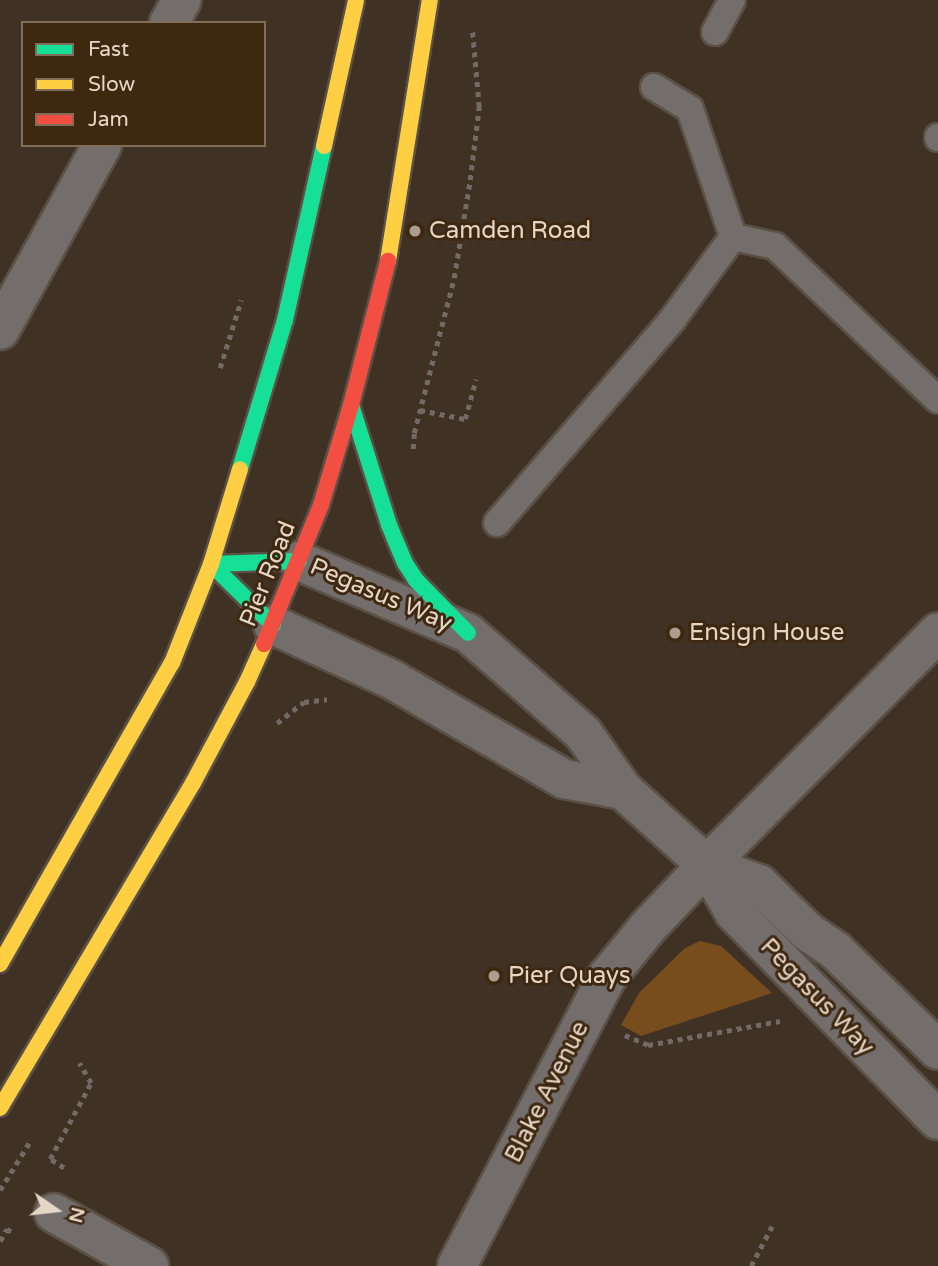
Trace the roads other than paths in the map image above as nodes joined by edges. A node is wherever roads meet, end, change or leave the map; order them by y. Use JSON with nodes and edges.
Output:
{"nodes":[{"id":1,"x":182,"y":0,"type":"edge"},
{"id":2,"x":356,"y":0,"type":"edge"},
{"id":3,"x":430,"y":0,"type":"edge"},
{"id":4,"x":732,"y":0,"type":"edge"},
{"id":5,"x":170,"y":21,"type":"edge"},
{"id":6,"x":715,"y":32,"type":"dead end"},
{"id":7,"x":654,"y":87,"type":"dead end"},
{"id":8,"x":101,"y":147,"type":"edge"},
{"id":9,"x":733,"y":237,"type":"junction"},
{"id":10,"x":0,"y":330,"type":"edge"},
{"id":11,"x":938,"y":400,"type":"edge"},
{"id":12,"x":351,"y":405,"type":"junction"},
{"id":13,"x":498,"y":523,"type":"dead end"},
{"id":14,"x":299,"y":561,"type":"junction"},
{"id":15,"x":211,"y":564,"type":"junction"},
{"id":16,"x":273,"y":625,"type":"junction"},
{"id":17,"x":938,"y":632,"type":"edge"},
{"id":18,"x":468,"y":633,"type":"junction"},
{"id":19,"x":623,"y":790,"type":"junction"},
{"id":20,"x":707,"y":865,"type":"junction"},
{"id":21,"x":0,"y":964,"type":"edge"},
{"id":22,"x":938,"y":1050,"type":"edge"},
{"id":23,"x":0,"y":1108,"type":"edge"},
{"id":24,"x":938,"y":1120,"type":"edge"},
{"id":25,"x":54,"y":1213,"type":"dead end"},
{"id":26,"x":149,"y":1266,"type":"edge"},
{"id":27,"x":457,"y":1266,"type":"edge"}],
"edges":[{"from":1,"to":5,"type":"street"},
{"from":2,"to":15,"type":"main road"},
{"from":3,"to":12,"type":"main road","name":"Pier Road"},
{"from":4,"to":6,"type":"lane"},
{"from":7,"to":9,"type":"lane"},
{"from":8,"to":10,"type":"street"},
{"from":9,"to":11,"type":"lane"},
{"from":9,"to":13,"type":"lane"},
{"from":12,"to":14,"type":"main road","name":"Pier Road"},
{"from":12,"to":18,"type":"main road"},
{"from":14,"to":15,"type":"main road","name":"Pegasus Way"},
{"from":14,"to":16,"type":"main road","name":"Pier Road"},
{"from":14,"to":18,"type":"street","name":"Pegasus Way"},
{"from":15,"to":16,"type":"main road"},
{"from":15,"to":21,"type":"main road"},
{"from":16,"to":19,"type":"street"},
{"from":16,"to":23,"type":"main road","name":"Pier Road"},
{"from":17,"to":20,"type":"street"},
{"from":18,"to":19,"type":"street","name":"Pegasus Way"},
{"from":19,"to":20,"type":"street","name":"Pegasus Way"},
{"from":20,"to":22,"type":"street","name":"Pegasus Way"},
{"from":20,"to":24,"type":"street","name":"Pegasus Way"},
{"from":20,"to":27,"type":"street","name":"Blake Avenue"},
{"from":25,"to":26,"type":"street"}]}
